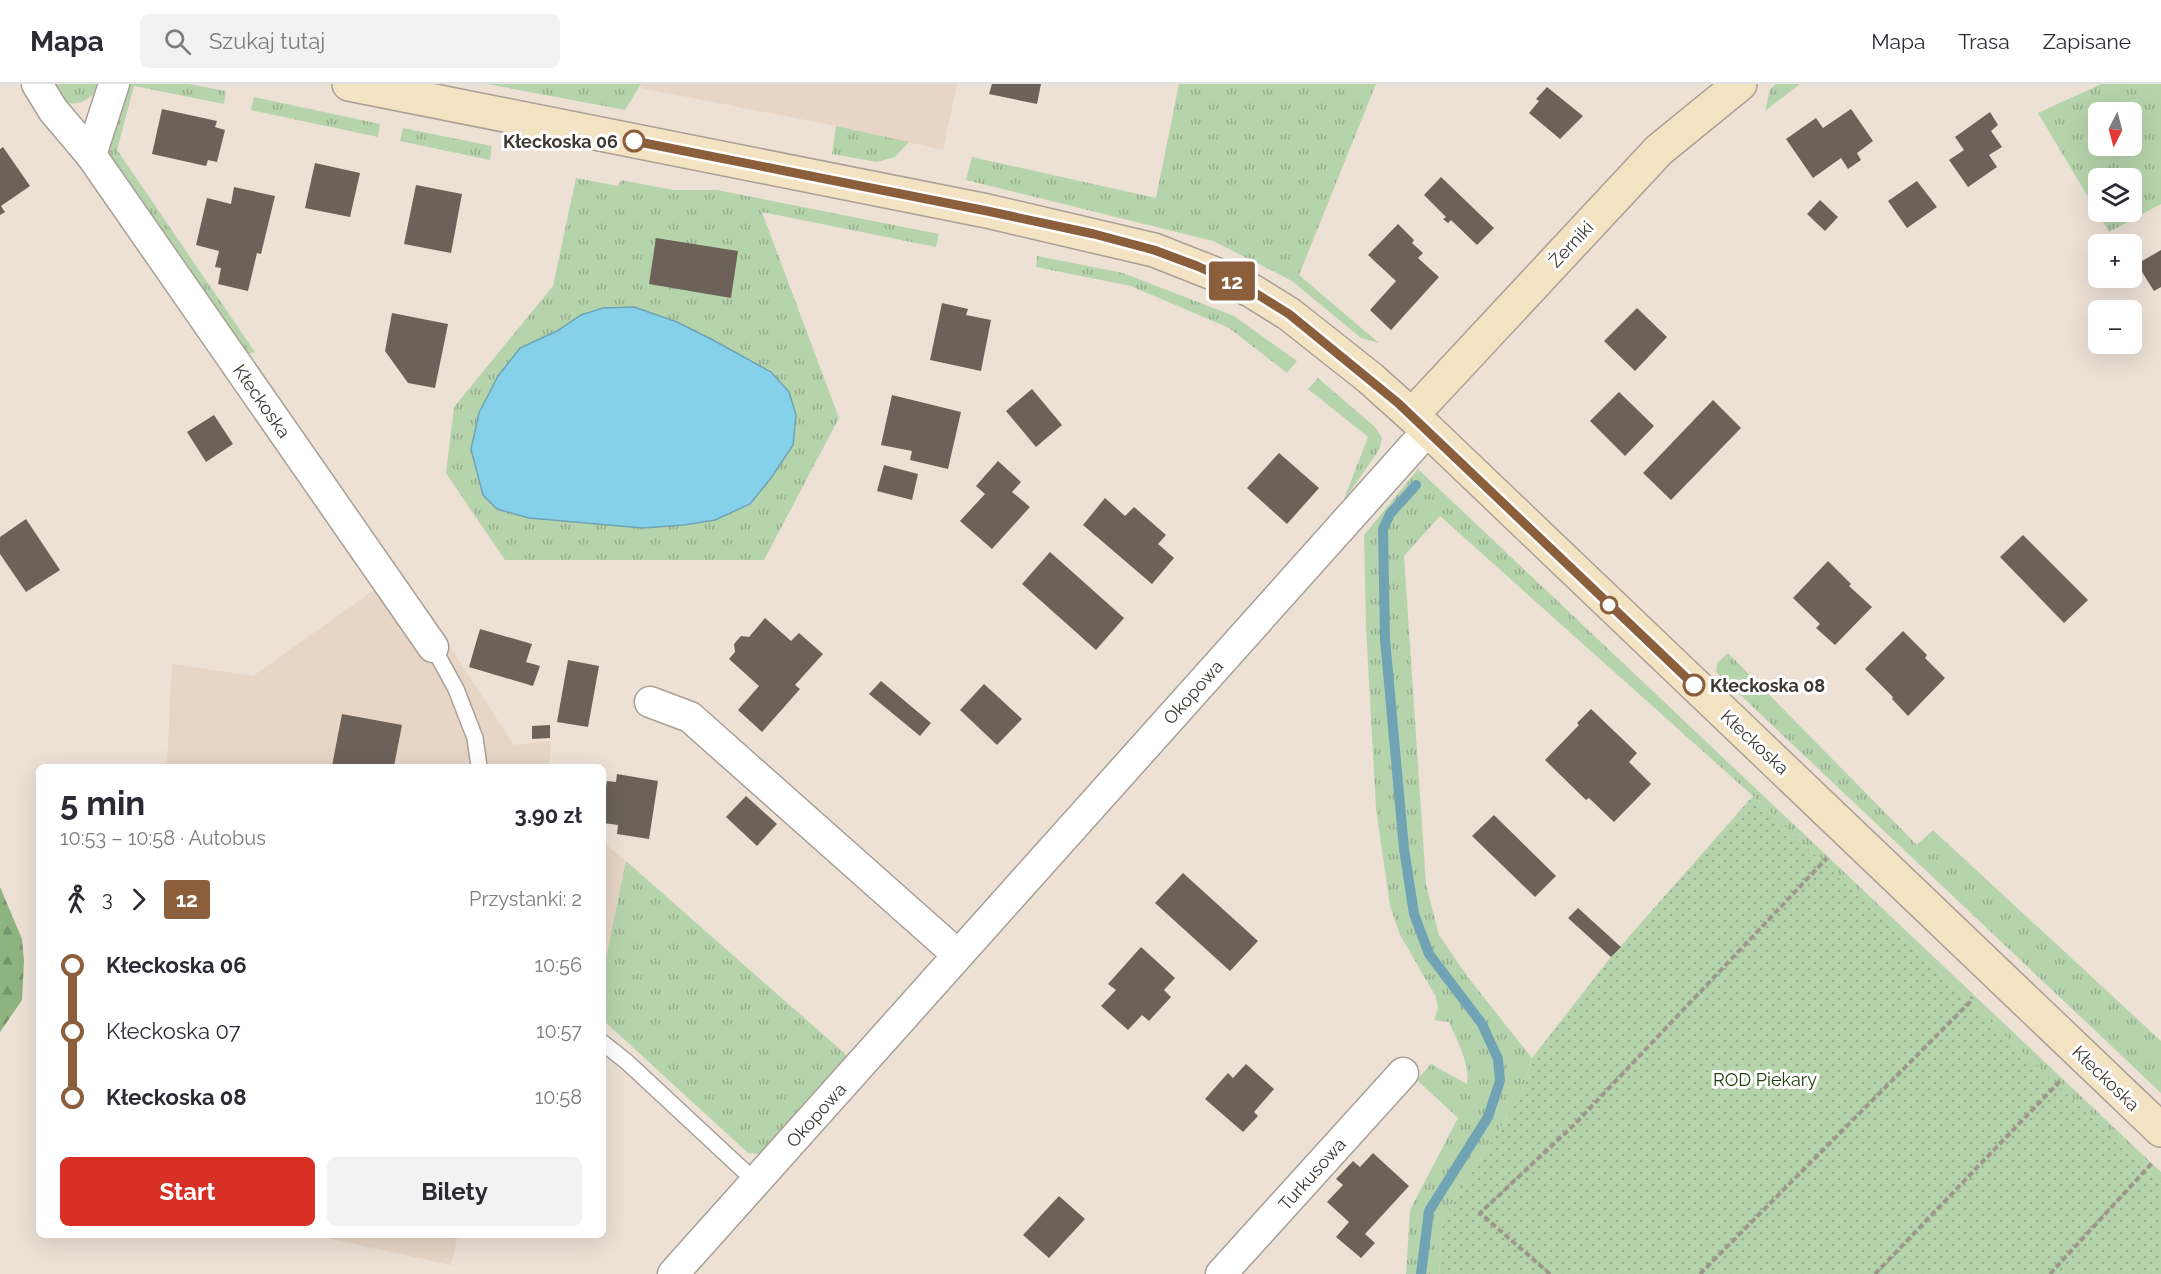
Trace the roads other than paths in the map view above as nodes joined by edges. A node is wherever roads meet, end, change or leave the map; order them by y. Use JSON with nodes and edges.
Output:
{"nodes":[{"id":1,"x":36,"y":84,"type":"edge"},
{"id":2,"x":114,"y":84,"type":"edge"},
{"id":3,"x":349,"y":84,"type":"edge"},
{"id":4,"x":1740,"y":84,"type":"edge"},
{"id":5,"x":91,"y":155,"type":"junction"},
{"id":6,"x":1420,"y":422,"type":"junction"},
{"id":7,"x":433,"y":647,"type":"joint"},
{"id":8,"x":650,"y":702,"type":"dead end"},
{"id":9,"x":479,"y":764,"type":"edge"},
{"id":10,"x":958,"y":955,"type":"junction"},
{"id":11,"x":606,"y":1045,"type":"edge"},
{"id":12,"x":1403,"y":1073,"type":"dead end"},
{"id":13,"x":2158,"y":1144,"type":"edge"},
{"id":14,"x":756,"y":1182,"type":"junction"},
{"id":15,"x":673,"y":1274,"type":"edge"},
{"id":16,"x":1221,"y":1274,"type":"edge"}],
"edges":[{"from":1,"to":5,"type":"street","name":"Kłeckoska"},
{"from":2,"to":5,"type":"street"},
{"from":3,"to":6,"type":"main road","name":"Kłeckoska"},
{"from":4,"to":6,"type":"main road","name":"Żerniki"},
{"from":5,"to":7,"type":"street","name":"Kłeckoska"},
{"from":6,"to":10,"type":"street","name":"Okopowa"},
{"from":6,"to":13,"type":"main road","name":"Kłeckoska"},
{"from":7,"to":9,"type":"lane"},
{"from":8,"to":10,"type":"street"},
{"from":10,"to":14,"type":"street","name":"Okopowa"},
{"from":11,"to":14,"type":"lane"},
{"from":12,"to":16,"type":"street","name":"Turkusowa"},
{"from":14,"to":15,"type":"street","name":"Okopowa"}]}
